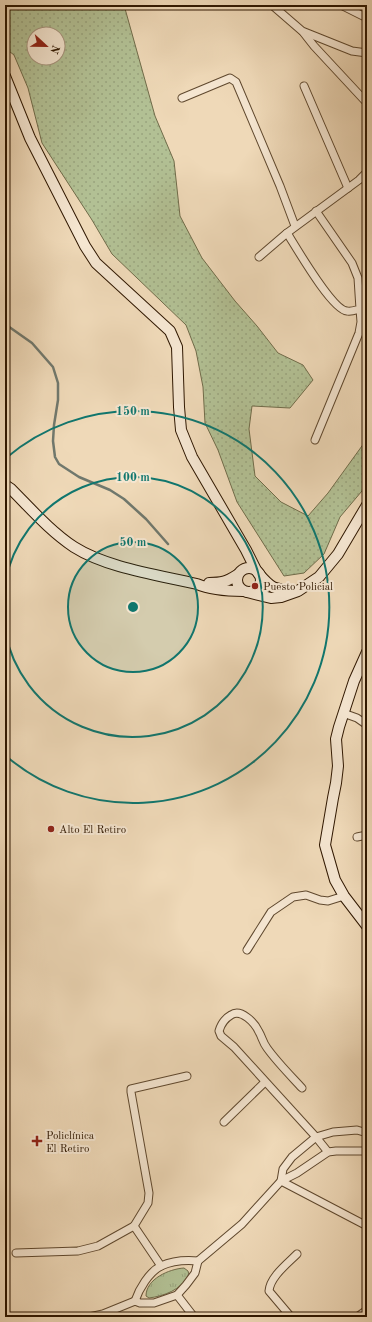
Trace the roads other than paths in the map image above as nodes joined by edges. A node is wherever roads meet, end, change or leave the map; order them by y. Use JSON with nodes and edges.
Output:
{"nodes":[{"id":1,"x":272,"y":5,"type":"edge"},
{"id":2,"x":340,"y":5,"type":"edge"},
{"id":3,"x":367,"y":18,"type":"edge"},
{"id":4,"x":302,"y":31,"type":"junction"},
{"id":5,"x":367,"y":53,"type":"edge"},
{"id":6,"x":5,"y":76,"type":"edge"},
{"id":7,"x":304,"y":86,"type":"dead end"},
{"id":8,"x":182,"y":98,"type":"dead end"},
{"id":9,"x":367,"y":103,"type":"edge"},
{"id":10,"x":367,"y":172,"type":"edge"},
{"id":11,"x":348,"y":188,"type":"junction"},
{"id":12,"x":316,"y":211,"type":"junction"},
{"id":13,"x":295,"y":226,"type":"junction"},
{"id":14,"x":287,"y":233,"type":"junction"},
{"id":15,"x":259,"y":257,"type":"dead end"},
{"id":16,"x":360,"y":309,"type":"junction"},
{"id":17,"x":315,"y":440,"type":"dead end"},
{"id":18,"x":5,"y":485,"type":"edge"},
{"id":19,"x":367,"y":505,"type":"edge"},
{"id":20,"x":246,"y":550,"type":"junction"},
{"id":21,"x":257,"y":572,"type":"junction"},
{"id":22,"x":239,"y":573,"type":"junction"},
{"id":23,"x":197,"y":584,"type":"junction"},
{"id":24,"x":298,"y":591,"type":"junction"},
{"id":25,"x":245,"y":592,"type":"junction"},
{"id":26,"x":367,"y":652,"type":"edge"},
{"id":27,"x":342,"y":713,"type":"junction"},
{"id":28,"x":367,"y":725,"type":"edge"},
{"id":29,"x":367,"y":835,"type":"edge"},
{"id":30,"x":357,"y":837,"type":"dead end"},
{"id":31,"x":344,"y":896,"type":"junction"},
{"id":32,"x":367,"y":926,"type":"edge"},
{"id":33,"x":247,"y":950,"type":"dead end"},
{"id":34,"x":187,"y":1076,"type":"dead end"},
{"id":35,"x":265,"y":1082,"type":"junction"},
{"id":36,"x":302,"y":1088,"type":"dead end"},
{"id":37,"x":224,"y":1122,"type":"dead end"},
{"id":38,"x":367,"y":1133,"type":"edge"},
{"id":39,"x":316,"y":1137,"type":"junction"},
{"id":40,"x":367,"y":1151,"type":"edge"},
{"id":41,"x":328,"y":1152,"type":"junction"},
{"id":42,"x":281,"y":1181,"type":"junction"},
{"id":43,"x":134,"y":1226,"type":"junction"},
{"id":44,"x":367,"y":1226,"type":"edge"},
{"id":45,"x":16,"y":1253,"type":"dead end"},
{"id":46,"x":297,"y":1254,"type":"dead end"},
{"id":47,"x":198,"y":1261,"type":"junction"},
{"id":48,"x":161,"y":1266,"type":"junction"},
{"id":49,"x":177,"y":1295,"type":"junction"},
{"id":50,"x":135,"y":1301,"type":"junction"},
{"id":51,"x":367,"y":1310,"type":"edge"},
{"id":52,"x":89,"y":1317,"type":"edge"},
{"id":53,"x":194,"y":1317,"type":"edge"},
{"id":54,"x":291,"y":1317,"type":"edge"},
{"id":55,"x":357,"y":1317,"type":"edge"}],
"edges":[{"from":1,"to":4,"type":"street"},
{"from":2,"to":3,"type":"street"},
{"from":4,"to":5,"type":"street"},
{"from":4,"to":9,"type":"street"},
{"from":6,"to":20,"type":"street"},
{"from":7,"to":11,"type":"street"},
{"from":8,"to":13,"type":"street"},
{"from":10,"to":11,"type":"street"},
{"from":11,"to":12,"type":"street"},
{"from":12,"to":13,"type":"street"},
{"from":12,"to":16,"type":"street"},
{"from":13,"to":14,"type":"street"},
{"from":14,"to":15,"type":"street"},
{"from":14,"to":16,"type":"street"},
{"from":16,"to":17,"type":"street"},
{"from":18,"to":23,"type":"street"},
{"from":19,"to":24,"type":"street"},
{"from":20,"to":21,"type":"street"},
{"from":20,"to":22,"type":"street"},
{"from":21,"to":22,"type":"street"},
{"from":21,"to":24,"type":"street"},
{"from":21,"to":25,"type":"street"},
{"from":22,"to":23,"type":"street"},
{"from":22,"to":25,"type":"street"},
{"from":23,"to":25,"type":"street"},
{"from":24,"to":25,"type":"street"},
{"from":26,"to":27,"type":"street"},
{"from":27,"to":28,"type":"street"},
{"from":27,"to":31,"type":"street"},
{"from":29,"to":30,"type":"street"},
{"from":31,"to":32,"type":"street"},
{"from":31,"to":33,"type":"street"},
{"from":34,"to":43,"type":"street"},
{"from":35,"to":36,"type":"street"},
{"from":35,"to":37,"type":"street"},
{"from":35,"to":39,"type":"street"},
{"from":38,"to":39,"type":"street"},
{"from":39,"to":41,"type":"street"},
{"from":39,"to":42,"type":"street"},
{"from":40,"to":41,"type":"street"},
{"from":41,"to":42,"type":"street"},
{"from":42,"to":44,"type":"street"},
{"from":42,"to":47,"type":"street"},
{"from":43,"to":45,"type":"street"},
{"from":43,"to":48,"type":"street"},
{"from":46,"to":54,"type":"street"},
{"from":47,"to":48,"type":"street"},
{"from":47,"to":49,"type":"street"},
{"from":48,"to":50,"type":"street"},
{"from":49,"to":50,"type":"street"},
{"from":49,"to":53,"type":"street"},
{"from":50,"to":52,"type":"street"},
{"from":51,"to":55,"type":"street"}]}
